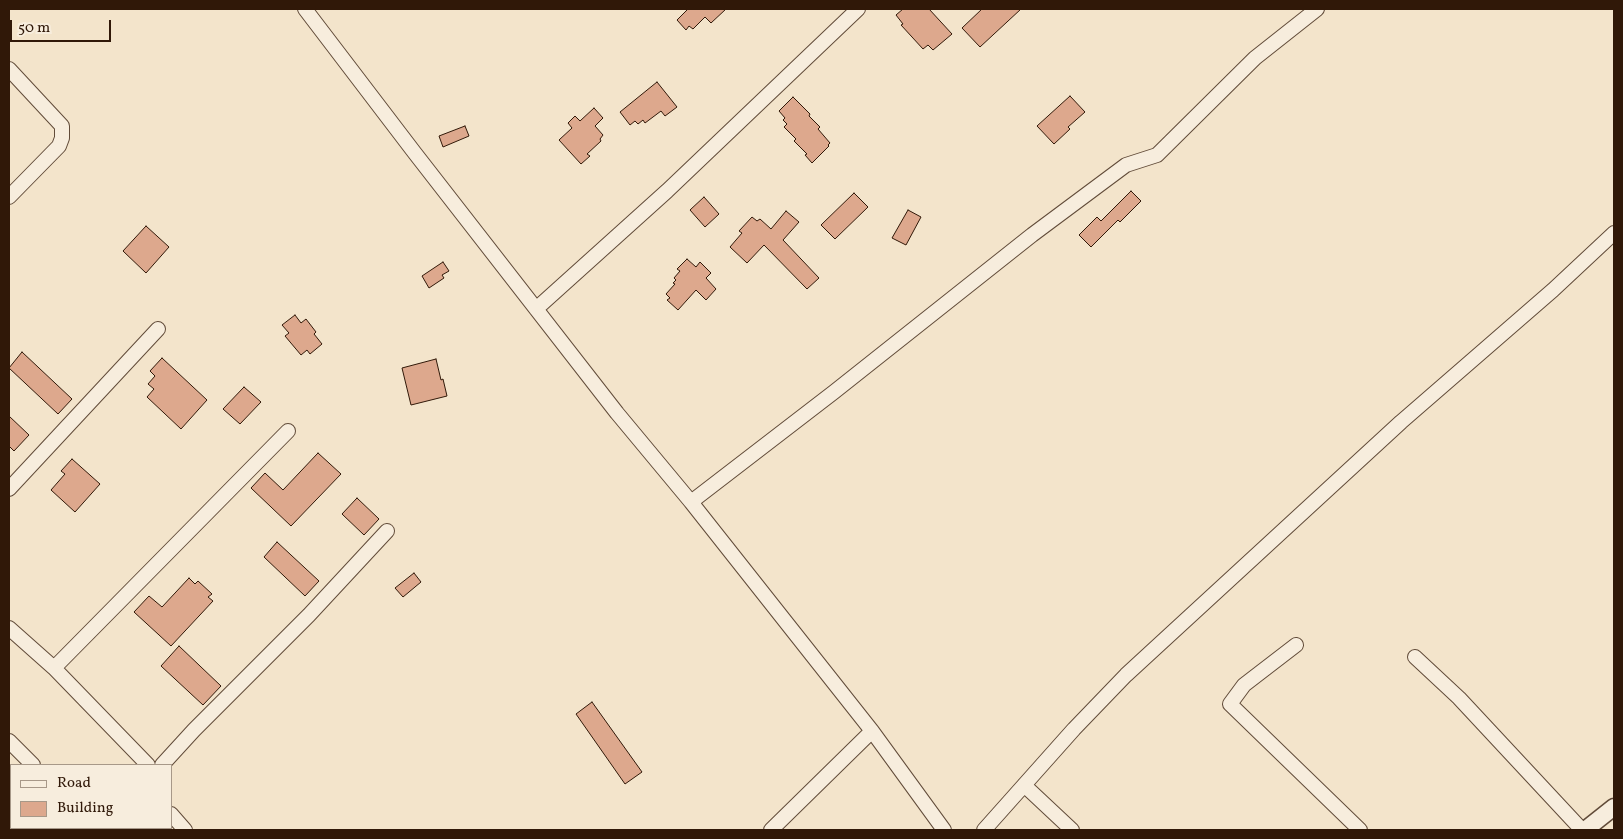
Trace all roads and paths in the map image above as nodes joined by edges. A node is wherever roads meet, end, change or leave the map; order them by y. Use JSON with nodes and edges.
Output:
{"nodes":[{"id":1,"x":305,"y":9,"type":"edge"},
{"id":2,"x":858,"y":9,"type":"edge"},
{"id":3,"x":1317,"y":9,"type":"edge"},
{"id":4,"x":9,"y":69,"type":"edge"},
{"id":5,"x":9,"y":197,"type":"edge"},
{"id":6,"x":1614,"y":233,"type":"edge"},
{"id":7,"x":536,"y":309,"type":"junction"},
{"id":8,"x":158,"y":329,"type":"dead end"},
{"id":9,"x":288,"y":431,"type":"dead end"},
{"id":10,"x":9,"y":489,"type":"edge"},
{"id":11,"x":691,"y":502,"type":"junction"},
{"id":12,"x":387,"y":531,"type":"dead end"},
{"id":13,"x":9,"y":628,"type":"edge"},
{"id":14,"x":1296,"y":645,"type":"dead end"},
{"id":15,"x":1416,"y":656,"type":"dead end"},
{"id":16,"x":54,"y":668,"type":"junction"},
{"id":17,"x":872,"y":730,"type":"junction"},
{"id":18,"x":9,"y":741,"type":"edge"},
{"id":19,"x":32,"y":764,"type":"edge"},
{"id":20,"x":147,"y":764,"type":"edge"},
{"id":21,"x":163,"y":764,"type":"edge"},
{"id":22,"x":1024,"y":785,"type":"junction"},
{"id":23,"x":1614,"y":807,"type":"edge"},
{"id":24,"x":172,"y":815,"type":"edge"},
{"id":25,"x":185,"y":830,"type":"edge"},
{"id":26,"x":770,"y":830,"type":"edge"},
{"id":27,"x":944,"y":830,"type":"edge"},
{"id":28,"x":984,"y":830,"type":"edge"},
{"id":29,"x":1072,"y":830,"type":"edge"},
{"id":30,"x":1360,"y":830,"type":"edge"},
{"id":31,"x":1584,"y":830,"type":"edge"}],
"edges":[{"from":1,"to":7,"type":"street"},
{"from":2,"to":7,"type":"street"},
{"from":3,"to":11,"type":"street"},
{"from":4,"to":5,"type":"street"},
{"from":6,"to":22,"type":"street"},
{"from":7,"to":11,"type":"street"},
{"from":8,"to":10,"type":"street"},
{"from":9,"to":16,"type":"street"},
{"from":11,"to":17,"type":"street"},
{"from":12,"to":21,"type":"street"},
{"from":13,"to":16,"type":"street"},
{"from":14,"to":30,"type":"street"},
{"from":15,"to":31,"type":"street"},
{"from":16,"to":20,"type":"street"},
{"from":17,"to":26,"type":"street"},
{"from":17,"to":27,"type":"street"},
{"from":18,"to":19,"type":"street"},
{"from":22,"to":28,"type":"street"},
{"from":22,"to":29,"type":"street"},
{"from":23,"to":31,"type":"street"},
{"from":24,"to":25,"type":"street"}]}
